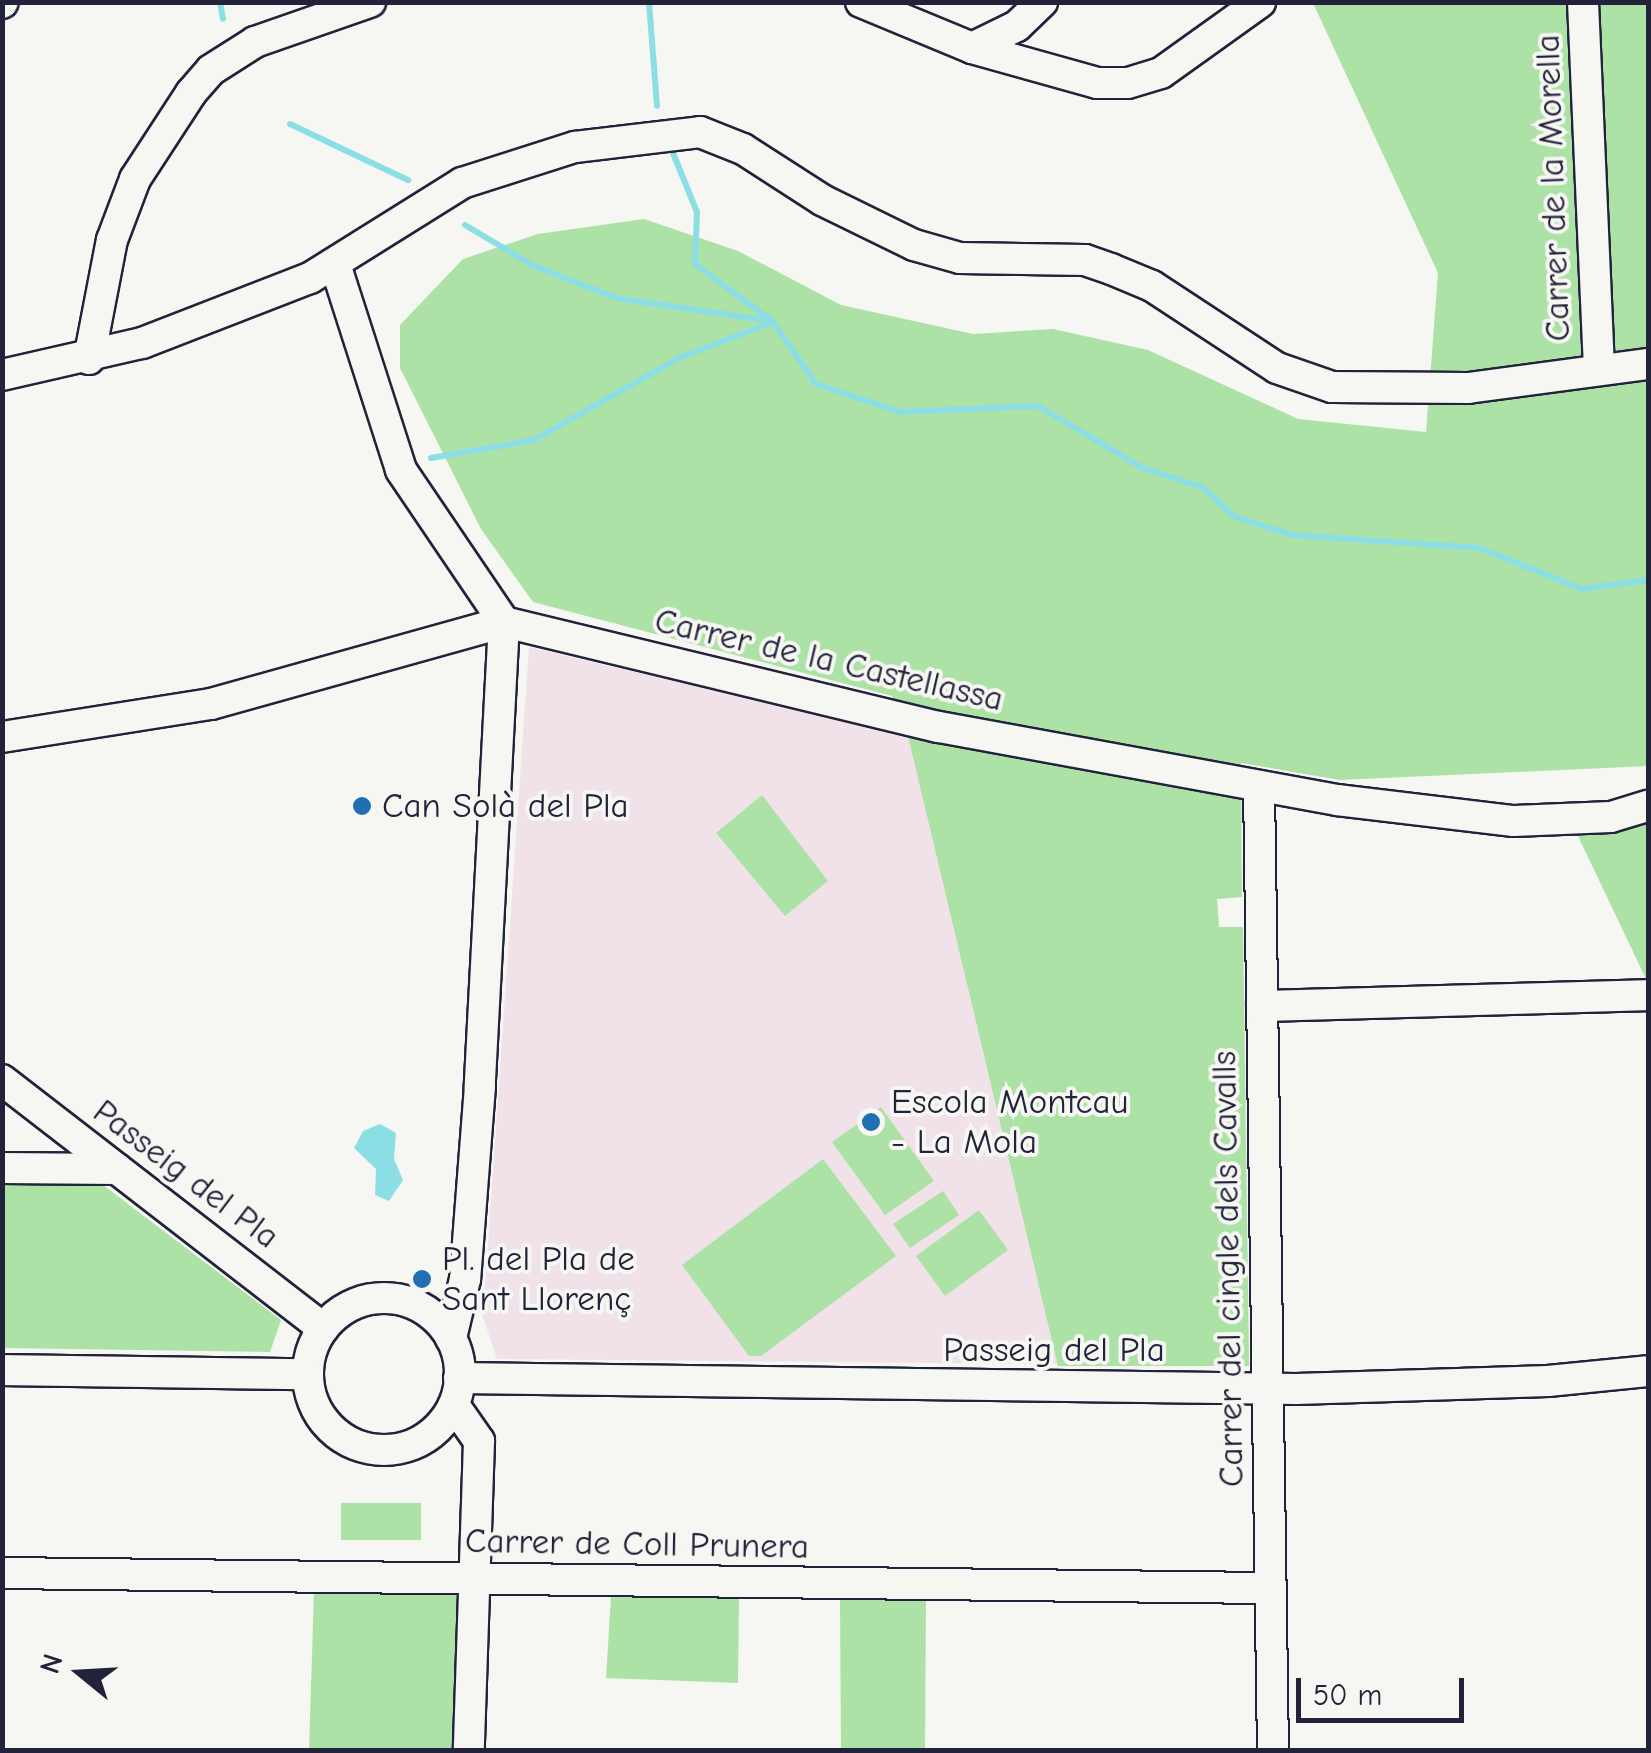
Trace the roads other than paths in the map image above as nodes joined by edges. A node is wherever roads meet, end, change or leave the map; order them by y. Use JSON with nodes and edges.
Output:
{"nodes":[{"id":1,"x":370,"y":2,"type":"edge"},
{"id":2,"x":861,"y":2,"type":"edge"},
{"id":3,"x":1042,"y":2,"type":"edge"},
{"id":4,"x":1260,"y":2,"type":"edge"},
{"id":5,"x":1582,"y":2,"type":"edge"},
{"id":6,"x":972,"y":48,"type":"junction"},
{"id":7,"x":335,"y":264,"type":"junction"},
{"id":8,"x":89,"y":359,"type":"junction"},
{"id":9,"x":1648,"y":364,"type":"edge"},
{"id":10,"x":1598,"y":369,"type":"junction"},
{"id":11,"x":2,"y":375,"type":"edge"},
{"id":12,"x":504,"y":622,"type":"junction"},
{"id":13,"x":2,"y":737,"type":"edge"},
{"id":14,"x":1260,"y":786,"type":"junction"},
{"id":15,"x":1648,"y":806,"type":"edge"},
{"id":16,"x":1648,"y":996,"type":"edge"},
{"id":17,"x":1262,"y":1006,"type":"junction"},
{"id":18,"x":2,"y":1080,"type":"edge"},
{"id":19,"x":2,"y":1168,"type":"edge"},
{"id":20,"x":117,"y":1169,"type":"junction"},
{"id":21,"x":323,"y":1328,"type":"junction"},
{"id":22,"x":451,"y":1338,"type":"junction"},
{"id":23,"x":2,"y":1370,"type":"edge"},
{"id":24,"x":1648,"y":1371,"type":"edge"},
{"id":25,"x":307,"y":1374,"type":"junction"},
{"id":26,"x":1267,"y":1388,"type":"junction"},
{"id":27,"x":456,"y":1391,"type":"junction"},
{"id":28,"x":2,"y":1573,"type":"edge"},
{"id":29,"x":477,"y":1580,"type":"junction"},
{"id":30,"x":1271,"y":1588,"type":"junction"},
{"id":31,"x":470,"y":1750,"type":"edge"},
{"id":32,"x":1273,"y":1750,"type":"edge"}],
"edges":[{"from":1,"to":8,"type":"street"},
{"from":2,"to":6,"type":"street"},
{"from":3,"to":6,"type":"street"},
{"from":4,"to":6,"type":"street"},
{"from":5,"to":10,"type":"street","name":"Carrer de la Morella"},
{"from":7,"to":8,"type":"street"},
{"from":7,"to":10,"type":"street"},
{"from":7,"to":12,"type":"street"},
{"from":8,"to":11,"type":"street"},
{"from":9,"to":10,"type":"street"},
{"from":12,"to":13,"type":"street","name":"Carrer de la Castellassa"},
{"from":12,"to":14,"type":"street","name":"Carrer de la Castellassa"},
{"from":12,"to":22,"type":"street"},
{"from":14,"to":15,"type":"street","name":"Carrer de la Castellassa"},
{"from":14,"to":17,"type":"street","name":"Carrer del cingle dels Cavalls"},
{"from":16,"to":17,"type":"street"},
{"from":17,"to":26,"type":"street","name":"Carrer del cingle dels Cavalls"},
{"from":18,"to":20,"type":"street","name":"Passeig del Pla"},
{"from":19,"to":20,"type":"street"},
{"from":20,"to":21,"type":"street","name":"Passeig del Pla"},
{"from":21,"to":22,"type":"street"},
{"from":21,"to":25,"type":"street"},
{"from":22,"to":27,"type":"street"},
{"from":23,"to":25,"type":"street"},
{"from":24,"to":26,"type":"street","name":"Passeig del Pla"},
{"from":25,"to":27,"type":"street"},
{"from":26,"to":27,"type":"street","name":"Passeig del Pla"},
{"from":26,"to":30,"type":"street","name":"Carrer del cingle dels Cavalls"},
{"from":27,"to":29,"type":"street"},
{"from":28,"to":29,"type":"street","name":"Carrer de Coll Prunera"},
{"from":29,"to":30,"type":"street","name":"Carrer de Coll Prunera"},
{"from":29,"to":31,"type":"street"},
{"from":30,"to":32,"type":"street","name":"Carrer del cingle dels Cavalls"}]}
